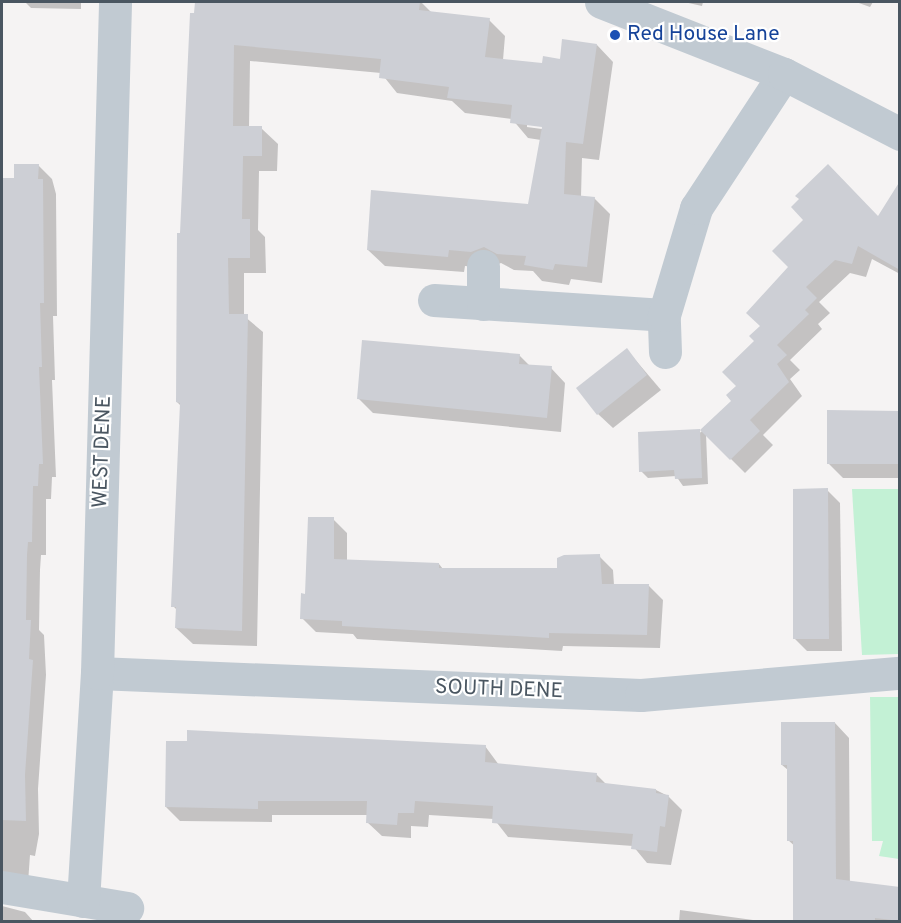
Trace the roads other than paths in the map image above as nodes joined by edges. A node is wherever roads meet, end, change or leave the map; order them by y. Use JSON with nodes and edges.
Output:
{"nodes":[{"id":1,"x":115,"y":2,"type":"edge"},
{"id":2,"x":601,"y":2,"type":"edge"},
{"id":3,"x":784,"y":74,"type":"junction"},
{"id":4,"x":900,"y":134,"type":"edge"},
{"id":5,"x":483,"y":266,"type":"dead end"},
{"id":6,"x":434,"y":300,"type":"dead end"},
{"id":7,"x":483,"y":304,"type":"junction"},
{"id":8,"x":664,"y":315,"type":"junction"},
{"id":9,"x":665,"y":352,"type":"dead end"},
{"id":10,"x":97,"y":673,"type":"junction"},
{"id":11,"x":900,"y":673,"type":"edge"},
{"id":12,"x":2,"y":888,"type":"edge"},
{"id":13,"x":82,"y":902,"type":"junction"},
{"id":14,"x":127,"y":908,"type":"dead end"}],
"edges":[{"from":1,"to":10,"type":"street","name":"WEST DENE"},
{"from":2,"to":3,"type":"street"},
{"from":3,"to":4,"type":"street"},
{"from":3,"to":8,"type":"street"},
{"from":5,"to":7,"type":"street"},
{"from":6,"to":7,"type":"street"},
{"from":7,"to":8,"type":"street"},
{"from":8,"to":9,"type":"street"},
{"from":10,"to":11,"type":"street","name":"SOUTH DENE"},
{"from":10,"to":13,"type":"street","name":"WEST DENE"},
{"from":12,"to":13,"type":"street"},
{"from":13,"to":14,"type":"street"}]}
